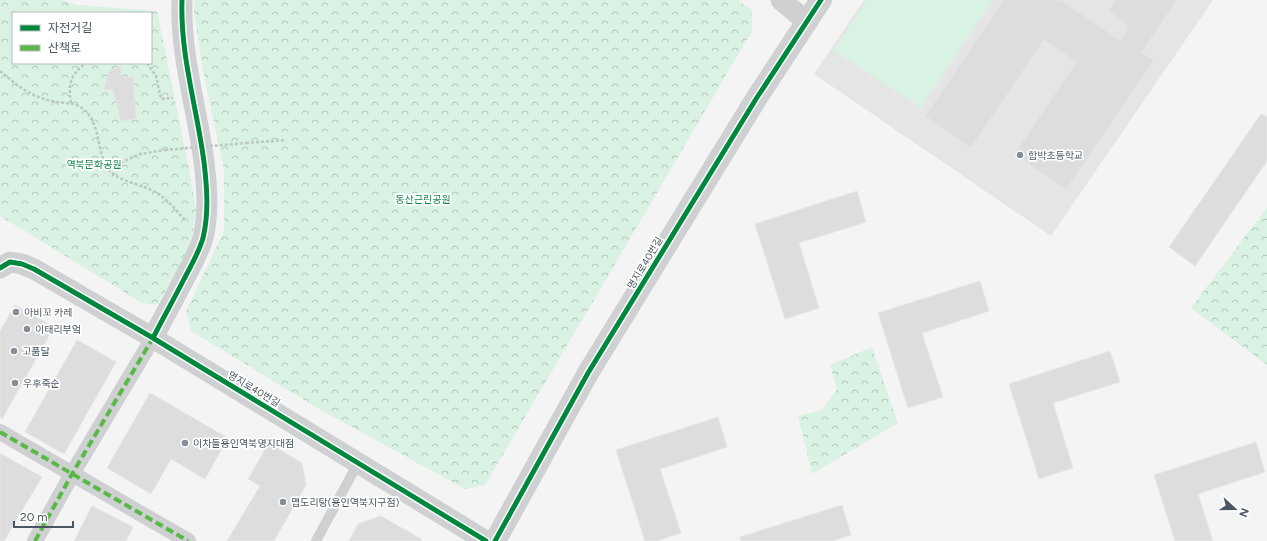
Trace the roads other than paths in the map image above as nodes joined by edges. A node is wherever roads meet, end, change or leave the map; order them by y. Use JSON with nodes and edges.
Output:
{"nodes":[{"id":1,"x":182,"y":0,"type":"edge"},
{"id":2,"x":781,"y":0,"type":"edge"},
{"id":3,"x":821,"y":0,"type":"edge"},
{"id":4,"x":807,"y":22,"type":"junction"},
{"id":5,"x":5,"y":265,"type":"edge"},
{"id":6,"x":153,"y":338,"type":"junction"},
{"id":7,"x":0,"y":432,"type":"edge"},
{"id":8,"x":358,"y":463,"type":"junction"},
{"id":9,"x":72,"y":474,"type":"junction"},
{"id":10,"x":35,"y":541,"type":"edge"},
{"id":11,"x":188,"y":541,"type":"edge"},
{"id":12,"x":316,"y":541,"type":"edge"},
{"id":13,"x":486,"y":541,"type":"edge"},
{"id":14,"x":494,"y":541,"type":"edge"}],
"edges":[{"from":1,"to":6,"type":"street"},
{"from":2,"to":4,"type":"street"},
{"from":3,"to":4,"type":"street","name":"명지로40번길"},
{"from":4,"to":14,"type":"street","name":"명지로40번길"},
{"from":5,"to":6,"type":"street","name":"명지로40번길"},
{"from":6,"to":8,"type":"street","name":"명지로40번길"},
{"from":6,"to":9,"type":"street"},
{"from":7,"to":9,"type":"street"},
{"from":8,"to":12,"type":"lane"},
{"from":8,"to":13,"type":"street","name":"명지로40번길"},
{"from":9,"to":10,"type":"street"},
{"from":9,"to":11,"type":"street"}]}
